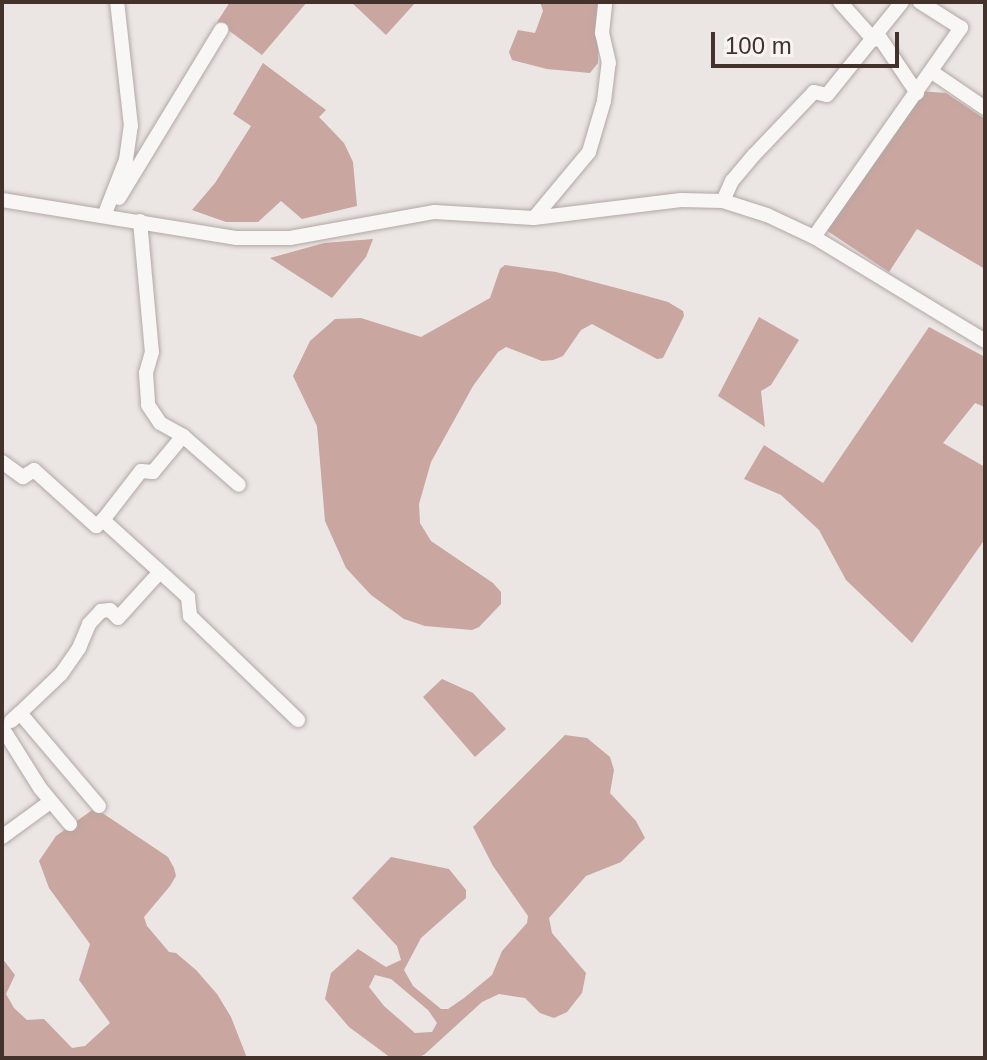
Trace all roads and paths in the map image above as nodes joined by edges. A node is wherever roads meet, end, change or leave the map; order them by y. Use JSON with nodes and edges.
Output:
{"nodes":[{"id":1,"x":117,"y":2,"type":"edge"},
{"id":2,"x":605,"y":2,"type":"edge"},
{"id":3,"x":840,"y":2,"type":"edge"},
{"id":4,"x":902,"y":2,"type":"edge"},
{"id":5,"x":920,"y":2,"type":"edge"},
{"id":6,"x":221,"y":30,"type":"dead end"},
{"id":7,"x":876,"y":38,"type":"junction"},
{"id":8,"x":932,"y":72,"type":"junction"},
{"id":9,"x":917,"y":93,"type":"junction"},
{"id":10,"x":985,"y":108,"type":"edge"},
{"id":11,"x":2,"y":200,"type":"edge"},
{"id":12,"x":723,"y":201,"type":"junction"},
{"id":13,"x":106,"y":216,"type":"junction"},
{"id":14,"x":534,"y":218,"type":"junction"},
{"id":15,"x":140,"y":221,"type":"junction"},
{"id":16,"x":814,"y":237,"type":"junction"},
{"id":17,"x":985,"y":341,"type":"edge"},
{"id":18,"x":183,"y":436,"type":"junction"},
{"id":19,"x":2,"y":462,"type":"edge"},
{"id":20,"x":239,"y":485,"type":"dead end"},
{"id":21,"x":103,"y":520,"type":"junction"},
{"id":22,"x":159,"y":573,"type":"junction"},
{"id":23,"x":298,"y":720,"type":"dead end"},
{"id":24,"x":8,"y":721,"type":"edge"},
{"id":25,"x":50,"y":802,"type":"junction"},
{"id":26,"x":99,"y":806,"type":"dead end"},
{"id":27,"x":70,"y":824,"type":"dead end"},
{"id":28,"x":2,"y":837,"type":"edge"}],
"edges":[{"from":1,"to":13,"type":"street"},
{"from":2,"to":14,"type":"street"},
{"from":3,"to":7,"type":"street"},
{"from":4,"to":7,"type":"street"},
{"from":5,"to":8,"type":"street"},
{"from":6,"to":13,"type":"street"},
{"from":7,"to":9,"type":"street"},
{"from":7,"to":12,"type":"street"},
{"from":8,"to":9,"type":"street"},
{"from":8,"to":10,"type":"street"},
{"from":9,"to":16,"type":"street"},
{"from":11,"to":13,"type":"street"},
{"from":12,"to":14,"type":"street"},
{"from":12,"to":16,"type":"street"},
{"from":13,"to":15,"type":"street"},
{"from":14,"to":15,"type":"street"},
{"from":15,"to":18,"type":"street"},
{"from":16,"to":17,"type":"street"},
{"from":18,"to":20,"type":"street"},
{"from":18,"to":21,"type":"street"},
{"from":19,"to":21,"type":"street"},
{"from":21,"to":22,"type":"street"},
{"from":22,"to":23,"type":"street"},
{"from":22,"to":24,"type":"street"},
{"from":24,"to":25,"type":"street"},
{"from":24,"to":26,"type":"street"},
{"from":25,"to":27,"type":"street"},
{"from":25,"to":28,"type":"street"}]}
